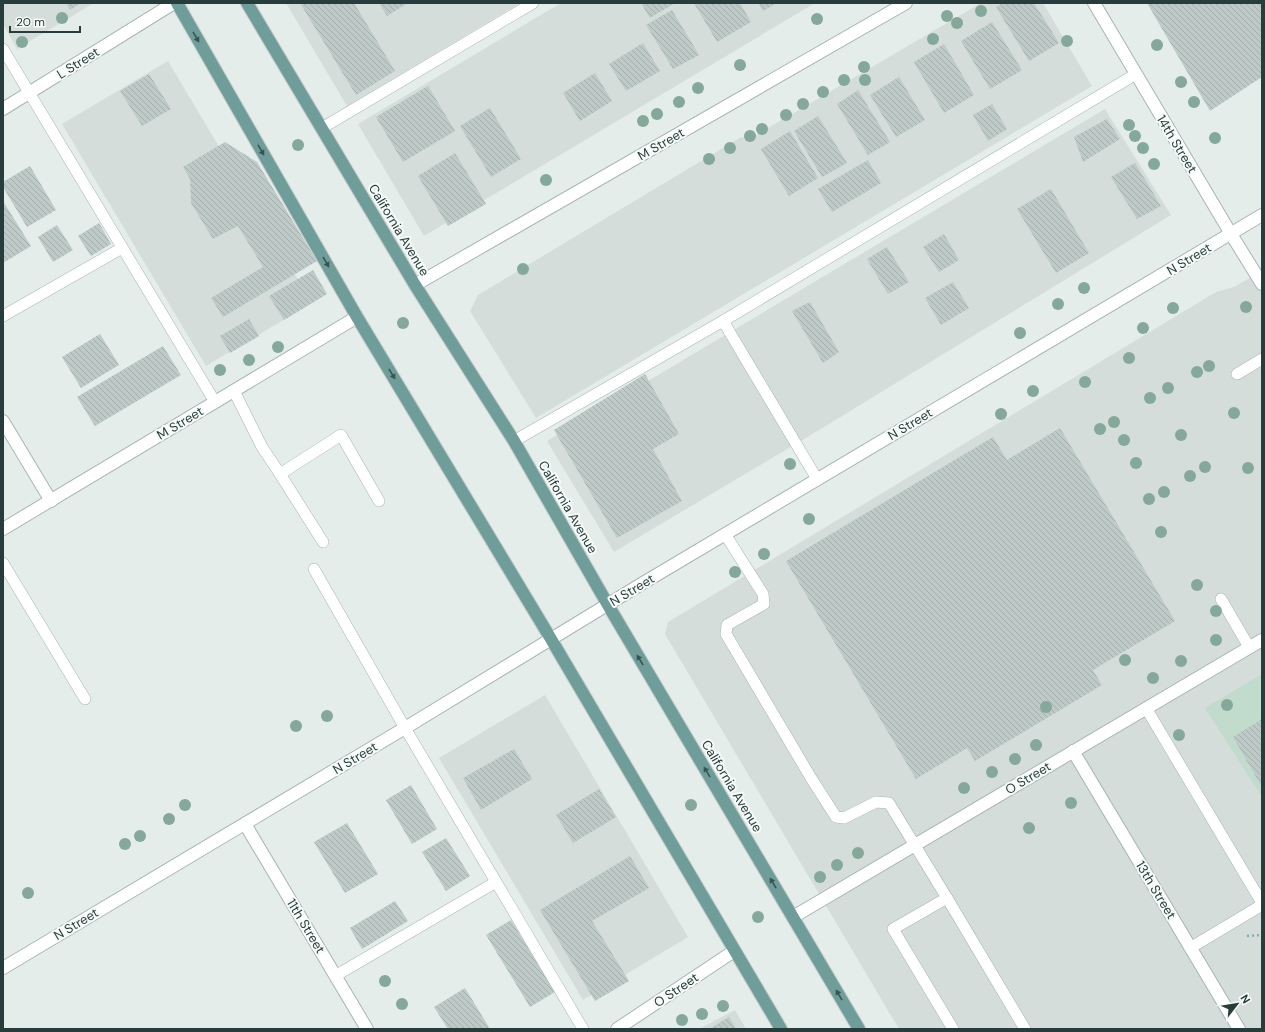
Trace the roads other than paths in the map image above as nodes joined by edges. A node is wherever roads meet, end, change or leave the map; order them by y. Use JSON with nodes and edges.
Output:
{"nodes":[{"id":1,"x":175,"y":3,"type":"edge"},
{"id":2,"x":247,"y":3,"type":"edge"},
{"id":3,"x":533,"y":3,"type":"edge"},
{"id":4,"x":906,"y":3,"type":"edge"},
{"id":5,"x":1094,"y":3,"type":"edge"},
{"id":6,"x":3,"y":49,"type":"edge"},
{"id":7,"x":1136,"y":74,"type":"junction"},
{"id":8,"x":30,"y":94,"type":"junction"},
{"id":9,"x":3,"y":109,"type":"edge"},
{"id":10,"x":322,"y":128,"type":"junction"},
{"id":11,"x":1262,"y":215,"type":"edge"},
{"id":12,"x":1231,"y":234,"type":"junction"},
{"id":13,"x":122,"y":248,"type":"junction"},
{"id":14,"x":1262,"y":284,"type":"edge"},
{"id":15,"x":415,"y":285,"type":"junction"},
{"id":16,"x":3,"y":316,"type":"edge"},
{"id":17,"x":358,"y":317,"type":"junction"},
{"id":18,"x":723,"y":321,"type":"junction"},
{"id":19,"x":1262,"y":359,"type":"edge"},
{"id":20,"x":1237,"y":374,"type":"dead end"},
{"id":21,"x":234,"y":391,"type":"junction"},
{"id":22,"x":215,"y":402,"type":"junction"},
{"id":23,"x":3,"y":421,"type":"edge"},
{"id":24,"x":514,"y":441,"type":"junction"},
{"id":25,"x":280,"y":474,"type":"junction"},
{"id":26,"x":817,"y":479,"type":"junction"},
{"id":27,"x":51,"y":501,"type":"junction"},
{"id":28,"x":379,"y":501,"type":"dead end"},
{"id":29,"x":3,"y":529,"type":"edge"},
{"id":30,"x":725,"y":534,"type":"junction"},
{"id":31,"x":324,"y":542,"type":"dead end"},
{"id":32,"x":3,"y":563,"type":"edge"},
{"id":33,"x":314,"y":569,"type":"dead end"},
{"id":34,"x":1221,"y":599,"type":"dead end"},
{"id":35,"x":608,"y":605,"type":"junction"},
{"id":36,"x":551,"y":639,"type":"junction"},
{"id":37,"x":1262,"y":640,"type":"edge"},
{"id":38,"x":1249,"y":647,"type":"junction"},
{"id":39,"x":85,"y":699,"type":"dead end"},
{"id":40,"x":1146,"y":708,"type":"junction"},
{"id":41,"x":405,"y":728,"type":"junction"},
{"id":42,"x":1073,"y":751,"type":"junction"},
{"id":43,"x":245,"y":824,"type":"junction"},
{"id":44,"x":914,"y":845,"type":"junction"},
{"id":45,"x":496,"y":882,"type":"junction"},
{"id":46,"x":947,"y":898,"type":"junction"},
{"id":47,"x":1262,"y":904,"type":"edge"},
{"id":48,"x":793,"y":917,"type":"junction"},
{"id":49,"x":1190,"y":948,"type":"junction"},
{"id":50,"x":734,"y":951,"type":"junction"},
{"id":51,"x":3,"y":968,"type":"edge"},
{"id":52,"x":335,"y":976,"type":"junction"},
{"id":53,"x":367,"y":1029,"type":"edge"},
{"id":54,"x":583,"y":1029,"type":"edge"},
{"id":55,"x":617,"y":1029,"type":"edge"},
{"id":56,"x":781,"y":1029,"type":"edge"},
{"id":57,"x":859,"y":1029,"type":"edge"},
{"id":58,"x":953,"y":1029,"type":"edge"},
{"id":59,"x":1025,"y":1029,"type":"edge"},
{"id":60,"x":1238,"y":1029,"type":"edge"}],
"edges":[{"from":1,"to":8,"type":"street","name":"L Street"},
{"from":1,"to":17,"type":"main road","one_way":true},
{"from":2,"to":10,"type":"main road","name":"California Avenue"},
{"from":3,"to":10,"type":"lane"},
{"from":4,"to":15,"type":"street","name":"M Street"},
{"from":5,"to":7,"type":"street","name":"14th Street"},
{"from":6,"to":8,"type":"lane"},
{"from":7,"to":12,"type":"street","name":"14th Street"},
{"from":7,"to":18,"type":"lane"},
{"from":8,"to":9,"type":"street","name":"L Street"},
{"from":8,"to":13,"type":"lane"},
{"from":10,"to":15,"type":"main road","name":"California Avenue"},
{"from":11,"to":12,"type":"street","name":"N Street"},
{"from":12,"to":14,"type":"street","name":"14th Street"},
{"from":12,"to":26,"type":"street","name":"N Street"},
{"from":13,"to":16,"type":"lane"},
{"from":13,"to":22,"type":"lane"},
{"from":15,"to":24,"type":"main road","name":"California Avenue"},
{"from":17,"to":21,"type":"street","name":"M Street"},
{"from":17,"to":36,"type":"main road","one_way":true},
{"from":18,"to":24,"type":"lane"},
{"from":18,"to":26,"type":"lane"},
{"from":19,"to":20,"type":"lane"},
{"from":21,"to":22,"type":"street","name":"M Street"},
{"from":21,"to":25,"type":"lane"},
{"from":22,"to":27,"type":"street","name":"M Street"},
{"from":23,"to":27,"type":"street"},
{"from":24,"to":35,"type":"main road","name":"California Avenue"},
{"from":25,"to":28,"type":"lane"},
{"from":25,"to":31,"type":"lane"},
{"from":26,"to":30,"type":"street","name":"N Street"},
{"from":27,"to":29,"type":"street","name":"M Street"},
{"from":30,"to":35,"type":"street","name":"N Street"},
{"from":30,"to":44,"type":"lane"},
{"from":32,"to":39,"type":"lane"},
{"from":33,"to":41,"type":"lane"},
{"from":34,"to":38,"type":"lane"},
{"from":35,"to":36,"type":"street","name":"N Street"},
{"from":48,"to":35,"type":"main road","name":"California Avenue","one_way":true},
{"from":36,"to":41,"type":"street","name":"N Street"},
{"from":36,"to":50,"type":"main road"},
{"from":37,"to":38,"type":"street","name":"O Street"},
{"from":38,"to":40,"type":"street","name":"O Street"},
{"from":40,"to":42,"type":"street","name":"O Street"},
{"from":40,"to":47,"type":"lane"},
{"from":41,"to":43,"type":"street","name":"N Street"},
{"from":41,"to":45,"type":"lane"},
{"from":42,"to":44,"type":"street","name":"O Street"},
{"from":42,"to":49,"type":"street","name":"13th Street"},
{"from":43,"to":51,"type":"street","name":"N Street"},
{"from":43,"to":52,"type":"street","name":"11th Street"},
{"from":44,"to":46,"type":"lane"},
{"from":44,"to":48,"type":"street","name":"O Street"},
{"from":45,"to":52,"type":"lane"},
{"from":45,"to":54,"type":"lane"},
{"from":46,"to":58,"type":"lane"},
{"from":46,"to":59,"type":"lane"},
{"from":47,"to":49,"type":"lane"},
{"from":57,"to":48,"type":"main road","name":"California Avenue","one_way":true},
{"from":49,"to":60,"type":"street","name":"13th Street"},
{"from":50,"to":55,"type":"street","name":"O Street"},
{"from":50,"to":56,"type":"main road"},
{"from":52,"to":53,"type":"street","name":"11th Street"}]}
